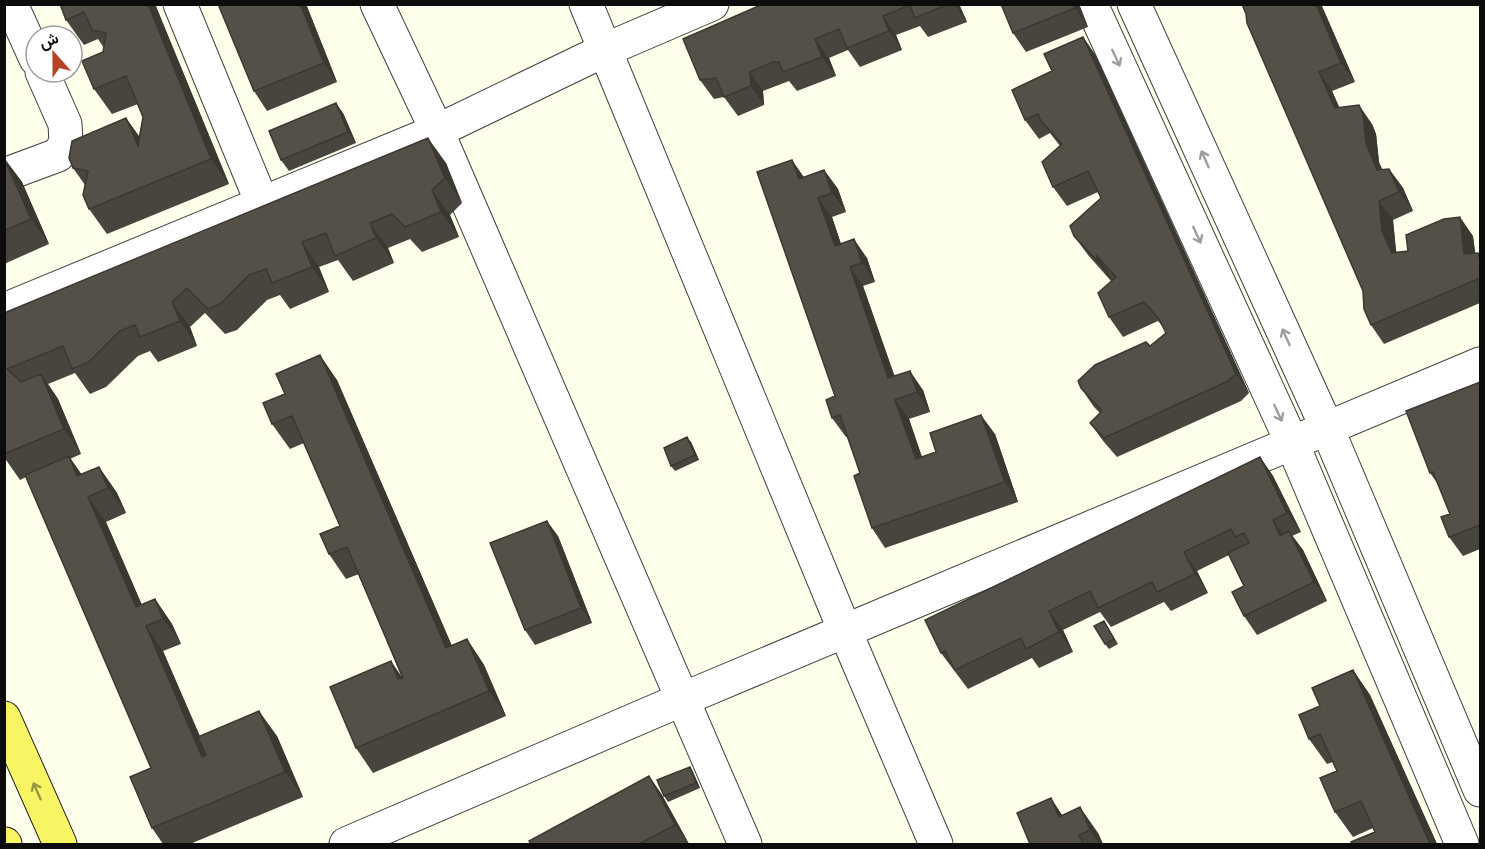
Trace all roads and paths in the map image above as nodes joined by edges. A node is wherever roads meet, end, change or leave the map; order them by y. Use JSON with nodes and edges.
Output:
{"nodes":[{"id":1,"x":11,"y":4,"type":"edge"},
{"id":2,"x":180,"y":4,"type":"edge"},
{"id":3,"x":377,"y":4,"type":"edge"},
{"id":4,"x":586,"y":4,"type":"edge"},
{"id":5,"x":712,"y":4,"type":"edge"},
{"id":6,"x":1091,"y":4,"type":"edge"},
{"id":7,"x":1134,"y":4,"type":"edge"},
{"id":8,"x":24,"y":33,"type":"edge"},
{"id":9,"x":605,"y":50,"type":"junction"},
{"id":10,"x":47,"y":84,"type":"edge"},
{"id":11,"x":437,"y":131,"type":"junction"},
{"id":12,"x":4,"y":176,"type":"edge"},
{"id":13,"x":262,"y":203,"type":"junction"},
{"id":14,"x":4,"y":310,"type":"edge"},
{"id":15,"x":1480,"y":364,"type":"edge"},
{"id":16,"x":1327,"y":428,"type":"junction"},
{"id":17,"x":1292,"y":443,"type":"junction"},
{"id":18,"x":845,"y":631,"type":"junction"},
{"id":19,"x":683,"y":699,"type":"junction"},
{"id":20,"x":4,"y":718,"type":"edge"},
{"id":21,"x":1480,"y":790,"type":"edge"},
{"id":22,"x":60,"y":844,"type":"edge"},
{"id":23,"x":346,"y":844,"type":"edge"},
{"id":24,"x":745,"y":844,"type":"edge"},
{"id":25,"x":936,"y":844,"type":"edge"},
{"id":26,"x":1462,"y":844,"type":"edge"}],
"edges":[{"from":1,"to":8,"type":"street"},
{"from":2,"to":13,"type":"street"},
{"from":3,"to":11,"type":"street"},
{"from":4,"to":9,"type":"street"},
{"from":5,"to":9,"type":"street"},
{"from":6,"to":17,"type":"street","one_way":true},
{"from":16,"to":7,"type":"street","one_way":true},
{"from":9,"to":11,"type":"street"},
{"from":9,"to":18,"type":"street"},
{"from":10,"to":12,"type":"street"},
{"from":11,"to":13,"type":"street"},
{"from":11,"to":19,"type":"street"},
{"from":13,"to":14,"type":"street"},
{"from":15,"to":16,"type":"street"},
{"from":16,"to":17,"type":"street"},
{"from":16,"to":21,"type":"street"},
{"from":17,"to":18,"type":"street"},
{"from":17,"to":26,"type":"street"},
{"from":18,"to":19,"type":"street"},
{"from":18,"to":25,"type":"street"},
{"from":19,"to":23,"type":"street"},
{"from":19,"to":24,"type":"street"},
{"from":22,"to":20,"type":"main road","one_way":true}]}
